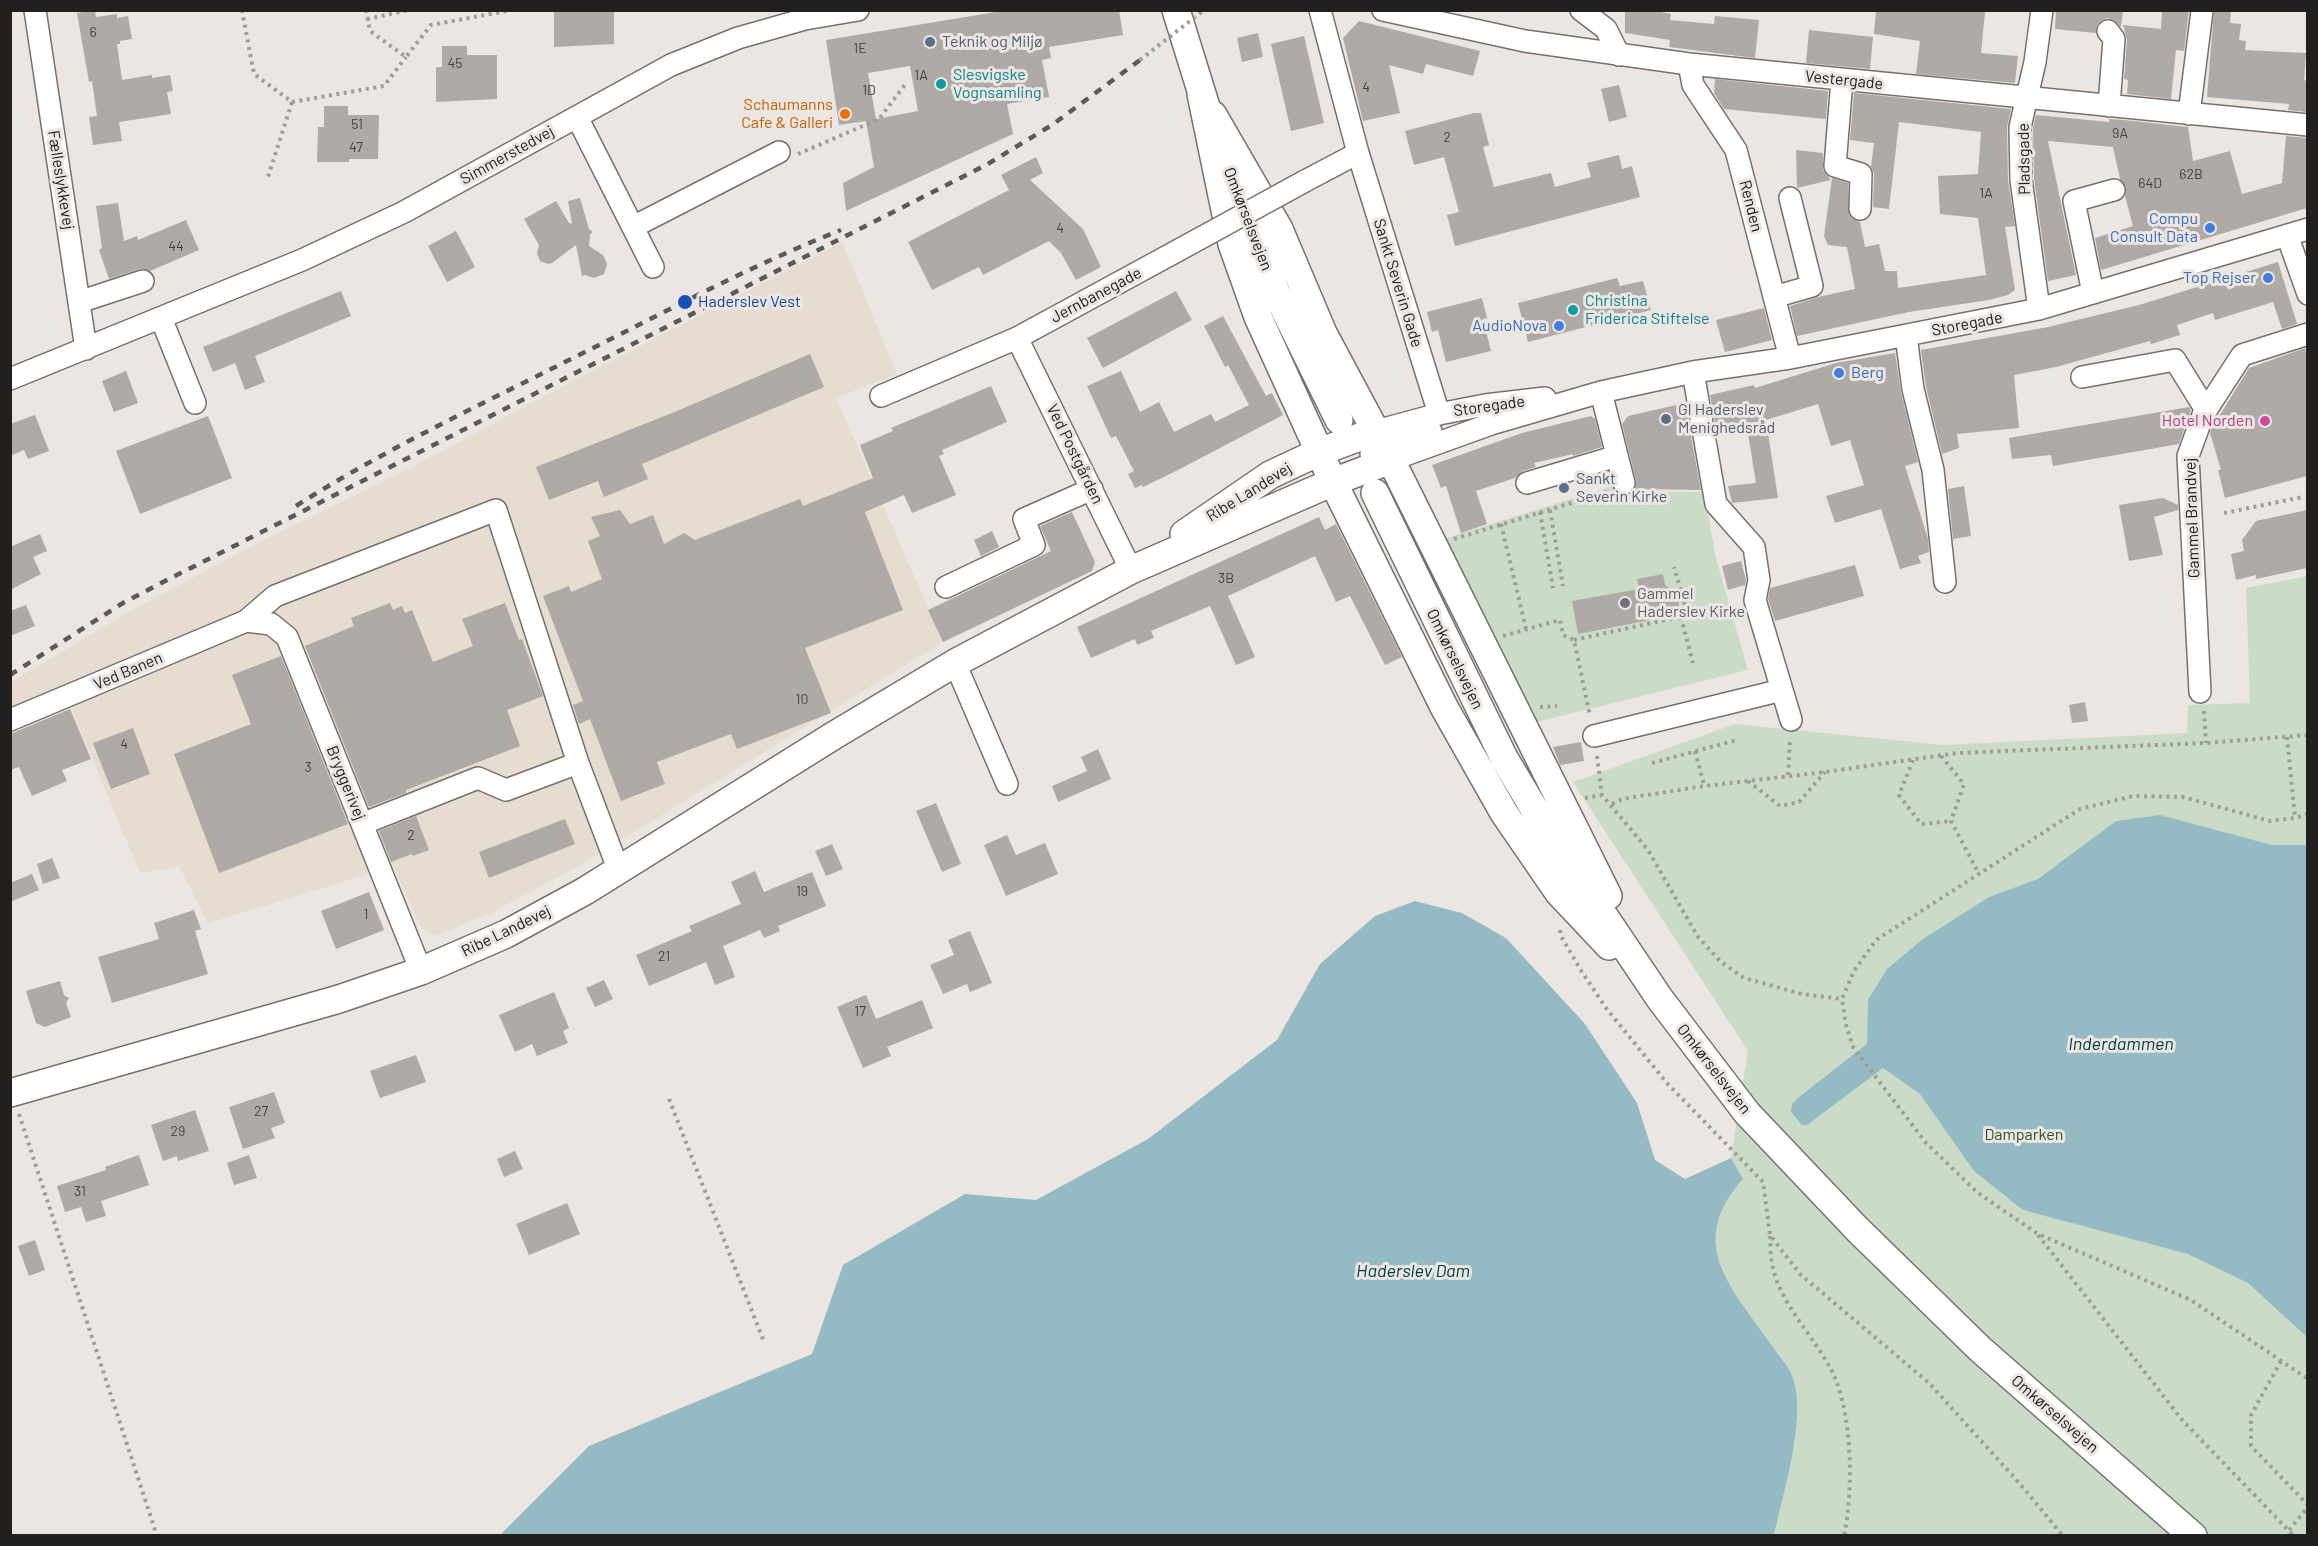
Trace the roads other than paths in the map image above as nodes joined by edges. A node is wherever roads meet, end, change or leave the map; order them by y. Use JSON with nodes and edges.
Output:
{"nodes":[{"id":1,"x":35,"y":10,"type":"edge"},
{"id":2,"x":858,"y":10,"type":"edge"},
{"id":3,"x":1176,"y":10,"type":"edge"},
{"id":4,"x":1320,"y":10,"type":"edge"},
{"id":5,"x":1383,"y":10,"type":"edge"},
{"id":6,"x":1581,"y":10,"type":"edge"},
{"id":7,"x":2042,"y":10,"type":"edge"},
{"id":8,"x":2202,"y":11,"type":"edge"},
{"id":9,"x":2108,"y":31,"type":"dead end"},
{"id":10,"x":1619,"y":55,"type":"junction"},
{"id":11,"x":1689,"y":64,"type":"junction"},
{"id":12,"x":1842,"y":80,"type":"junction"},
{"id":13,"x":1201,"y":94,"type":"junction"},
{"id":14,"x":2027,"y":99,"type":"junction"},
{"id":15,"x":2109,"y":106,"type":"junction"},
{"id":16,"x":2189,"y":114,"type":"junction"},
{"id":17,"x":577,"y":117,"type":"junction"},
{"id":18,"x":2307,"y":125,"type":"edge"},
{"id":19,"x":1358,"y":153,"type":"junction"},
{"id":20,"x":787,"y":154,"type":"road end"},
{"id":21,"x":2114,"y":190,"type":"dead end"},
{"id":22,"x":1790,"y":198,"type":"dead end"},
{"id":23,"x":1860,"y":209,"type":"dead end"},
{"id":24,"x":633,"y":226,"type":"junction"},
{"id":25,"x":2307,"y":229,"type":"edge"},
{"id":26,"x":2287,"y":235,"type":"junction"},
{"id":27,"x":653,"y":267,"type":"dead end"},
{"id":28,"x":143,"y":281,"type":"dead end"},
{"id":29,"x":2093,"y":293,"type":"junction"},
{"id":30,"x":2307,"y":294,"type":"edge"},
{"id":31,"x":1774,"y":297,"type":"junction"},
{"id":32,"x":79,"y":302,"type":"junction"},
{"id":33,"x":2039,"y":309,"type":"junction"},
{"id":34,"x":161,"y":318,"type":"junction"},
{"id":35,"x":2307,"y":334,"type":"edge"},
{"id":36,"x":1906,"y":336,"type":"junction"},
{"id":37,"x":1017,"y":338,"type":"junction"},
{"id":38,"x":86,"y":349,"type":"junction"},
{"id":39,"x":1790,"y":358,"type":"junction"},
{"id":40,"x":1693,"y":372,"type":"junction"},
{"id":41,"x":2082,"y":377,"type":"dead end"},
{"id":42,"x":10,"y":380,"type":"edge"},
{"id":43,"x":1639,"y":383,"type":"junction"},
{"id":44,"x":1601,"y":392,"type":"junction"},
{"id":45,"x":881,"y":396,"type":"dead end"},
{"id":46,"x":1532,"y":400,"type":"junction"},
{"id":47,"x":195,"y":403,"type":"dead end"},
{"id":48,"x":2206,"y":411,"type":"junction"},
{"id":49,"x":1439,"y":414,"type":"junction"},
{"id":50,"x":1339,"y":420,"type":"dead end"},
{"id":51,"x":1383,"y":445,"type":"junction"},
{"id":52,"x":1617,"y":456,"type":"junction"},
{"id":53,"x":1326,"y":468,"type":"junction"},
{"id":54,"x":1527,"y":483,"type":"dead end"},
{"id":55,"x":1619,"y":487,"type":"road end"},
{"id":56,"x":1092,"y":489,"type":"junction"},
{"id":57,"x":1376,"y":493,"type":"dead end"},
{"id":58,"x":1131,"y":570,"type":"junction"},
{"id":59,"x":1945,"y":582,"type":"dead end"},
{"id":60,"x":946,"y":588,"type":"dead end"},
{"id":61,"x":246,"y":621,"type":"junction"},
{"id":62,"x":955,"y":663,"type":"junction"},
{"id":63,"x":1782,"y":690,"type":"junction"},
{"id":64,"x":2200,"y":692,"type":"road end"},
{"id":65,"x":10,"y":720,"type":"edge"},
{"id":66,"x":1791,"y":720,"type":"dead end"},
{"id":67,"x":1594,"y":736,"type":"road end"},
{"id":68,"x":578,"y":763,"type":"junction"},
{"id":69,"x":1007,"y":784,"type":"dead end"},
{"id":70,"x":362,"y":824,"type":"junction"},
{"id":71,"x":619,"y":870,"type":"junction"},
{"id":72,"x":422,"y":971,"type":"junction"},
{"id":73,"x":1660,"y":999,"type":"junction"},
{"id":74,"x":11,"y":1091,"type":"edge"},
{"id":75,"x":2193,"y":1536,"type":"edge"}],
"edges":[{"from":1,"to":32,"type":"street","name":"Fælleslykkevej"},
{"from":2,"to":17,"type":"street","name":"Simmerstedvej"},
{"from":3,"to":13,"type":"main road","name":"Omkørselsvejen"},
{"from":4,"to":19,"type":"street","name":"Sankt Severin Gade"},
{"from":5,"to":10,"type":"street","name":"Vestergade"},
{"from":6,"to":10,"type":"street"},
{"from":7,"to":14,"type":"street","name":"Pladsgade"},
{"from":8,"to":16,"type":"street"},
{"from":9,"to":15,"type":"street"},
{"from":10,"to":11,"type":"street","name":"Vestergade"},
{"from":11,"to":12,"type":"street","name":"Vestergade"},
{"from":11,"to":31,"type":"street","name":"Renden"},
{"from":12,"to":14,"type":"street","name":"Vestergade"},
{"from":12,"to":23,"type":"street"},
{"from":13,"to":50,"type":"main road","name":"Omkørselsvejen"},
{"from":13,"to":51,"type":"main road"},
{"from":13,"to":53,"type":"main road"},
{"from":14,"to":15,"type":"street","name":"Vestergade"},
{"from":14,"to":33,"type":"street","name":"Pladsgade"},
{"from":15,"to":16,"type":"street","name":"Vestergade"},
{"from":16,"to":18,"type":"street","name":"Vestergade"},
{"from":17,"to":24,"type":"street"},
{"from":17,"to":34,"type":"street","name":"Simmerstedvej"},
{"from":19,"to":37,"type":"street","name":"Jernbanegade","bridge":true},
{"from":19,"to":49,"type":"street","name":"Sankt Severin Gade"},
{"from":20,"to":24,"type":"street"},
{"from":21,"to":29,"type":"street"},
{"from":22,"to":31,"type":"street"},
{"from":24,"to":27,"type":"street"},
{"from":25,"to":26,"type":"street","name":"Storegade"},
{"from":26,"to":29,"type":"street","name":"Storegade"},
{"from":26,"to":30,"type":"street"},
{"from":28,"to":32,"type":"street"},
{"from":29,"to":33,"type":"street","name":"Storegade"},
{"from":31,"to":39,"type":"street","name":"Renden"},
{"from":32,"to":38,"type":"street","name":"Fælleslykkevej"},
{"from":33,"to":36,"type":"street","name":"Storegade"},
{"from":34,"to":38,"type":"street","name":"Simmerstedvej"},
{"from":34,"to":47,"type":"street"},
{"from":35,"to":48,"type":"street","name":"Gammel Brandvej"},
{"from":36,"to":39,"type":"street","name":"Storegade"},
{"from":36,"to":59,"type":"street"},
{"from":37,"to":45,"type":"street","name":"Jernbanegade"},
{"from":37,"to":56,"type":"street","name":"Ved Postgården"},
{"from":38,"to":42,"type":"street","name":"Simmerstedvej"},
{"from":39,"to":40,"type":"street","name":"Storegade"},
{"from":40,"to":43,"type":"street","name":"Storegade"},
{"from":40,"to":63,"type":"street"},
{"from":41,"to":48,"type":"street"},
{"from":43,"to":44,"type":"street","name":"Storegade"},
{"from":43,"to":46,"type":"street","name":"Storegade"},
{"from":44,"to":51,"type":"street","name":"Storegade"},
{"from":44,"to":52,"type":"street"},
{"from":46,"to":49,"type":"street","name":"Storegade"},
{"from":46,"to":51,"type":"street"},
{"from":48,"to":64,"type":"street","name":"Gammel Brandvej"},
{"from":49,"to":51,"type":"street","name":"Storegade"},
{"from":51,"to":53,"type":"main road","name":"Ribe Landevej"},
{"from":51,"to":73,"type":"main road"},
{"from":52,"to":54,"type":"street"},
{"from":52,"to":55,"type":"street"},
{"from":53,"to":58,"type":"main road","name":"Ribe Landevej"},
{"from":53,"to":58,"type":"main road","name":"Ribe Landevej"},
{"from":53,"to":73,"type":"main road"},
{"from":56,"to":58,"type":"street","name":"Ved Postgården"},
{"from":56,"to":60,"type":"street"},
{"from":57,"to":73,"type":"main road","name":"Omkørselsvejen"},
{"from":58,"to":62,"type":"main road","name":"Ribe Landevej"},
{"from":61,"to":65,"type":"street","name":"Ved Banen"},
{"from":61,"to":68,"type":"street","name":"Ved Banen"},
{"from":61,"to":70,"type":"street","name":"Bryggerivej"},
{"from":62,"to":69,"type":"street"},
{"from":62,"to":71,"type":"main road","name":"Ribe Landevej"},
{"from":63,"to":66,"type":"street"},
{"from":63,"to":67,"type":"street"},
{"from":68,"to":70,"type":"street"},
{"from":68,"to":71,"type":"street"},
{"from":70,"to":72,"type":"street","name":"Bryggerivej"},
{"from":71,"to":72,"type":"main road","name":"Ribe Landevej"},
{"from":72,"to":74,"type":"main road","name":"Ribe Landevej"},
{"from":73,"to":75,"type":"main road","name":"Omkørselsvejen"}]}
